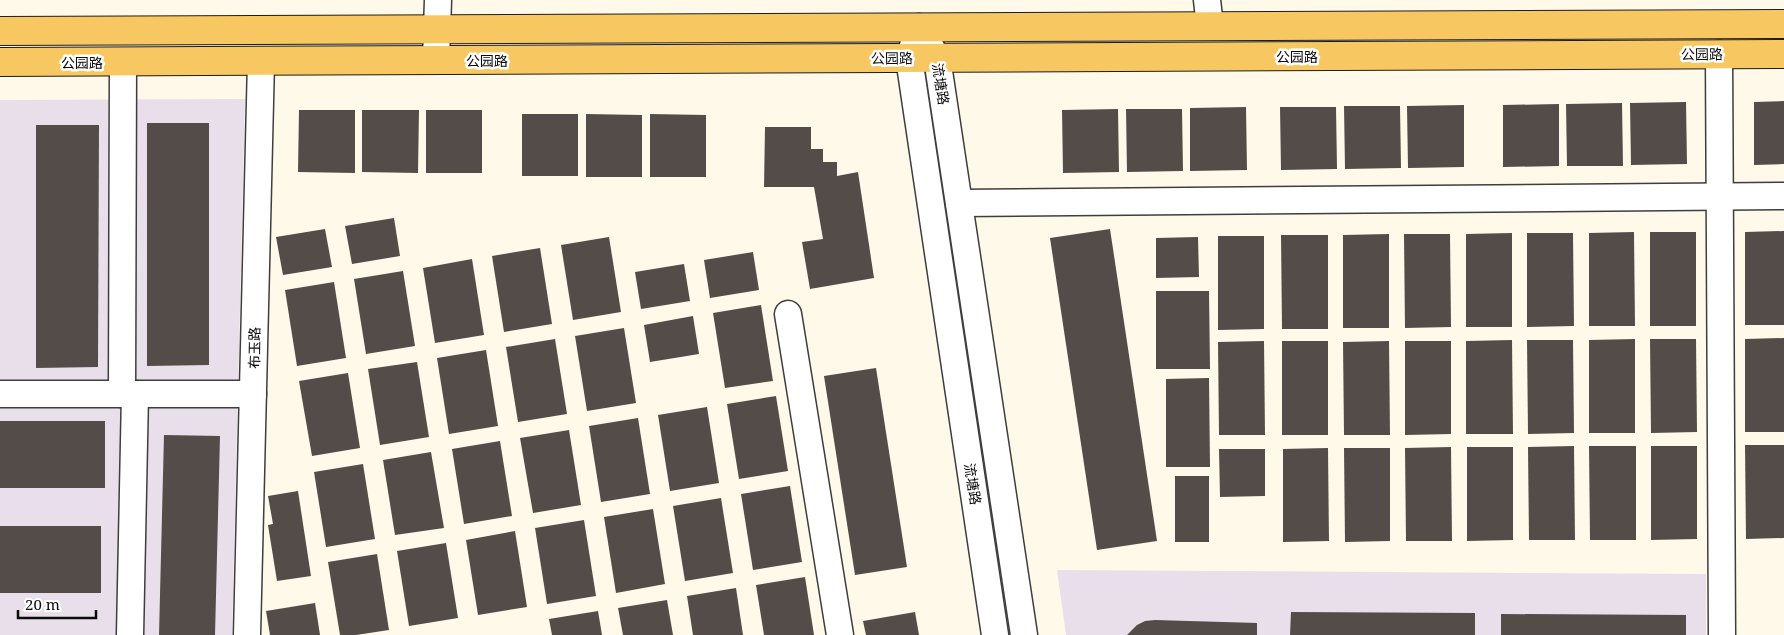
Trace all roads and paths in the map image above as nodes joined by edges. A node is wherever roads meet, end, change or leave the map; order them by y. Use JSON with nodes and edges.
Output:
{"nodes":[{"id":1,"x":438,"y":0,"type":"edge"},
{"id":2,"x":1209,"y":13,"type":"edge"},
{"id":3,"x":1784,"y":24,"type":"edge"},
{"id":4,"x":919,"y":27,"type":"junction"},
{"id":5,"x":437,"y":29,"type":"junction"},
{"id":6,"x":3,"y":30,"type":"edge"},
{"id":7,"x":1719,"y":54,"type":"junction"},
{"id":8,"x":1784,"y":54,"type":"edge"},
{"id":9,"x":909,"y":58,"type":"junction"},
{"id":10,"x":937,"y":58,"type":"junction"},
{"id":11,"x":436,"y":60,"type":"junction"},
{"id":12,"x":261,"y":61,"type":"junction"},
{"id":13,"x":0,"y":62,"type":"edge"},
{"id":14,"x":123,"y":62,"type":"junction"},
{"id":15,"x":1784,"y":196,"type":"edge"},
{"id":16,"x":1720,"y":197,"type":"junction"},
{"id":17,"x":959,"y":203,"type":"junction"},
{"id":18,"x":788,"y":314,"type":"dead end"},
{"id":19,"x":0,"y":394,"type":"edge"},
{"id":20,"x":129,"y":394,"type":"junction"},
{"id":21,"x":253,"y":394,"type":"junction"},
{"id":22,"x":130,"y":635,"type":"edge"},
{"id":23,"x":247,"y":635,"type":"edge"},
{"id":24,"x":840,"y":635,"type":"edge"},
{"id":25,"x":995,"y":635,"type":"edge"},
{"id":26,"x":1024,"y":635,"type":"edge"},
{"id":27,"x":1722,"y":635,"type":"edge"}],
"edges":[{"from":1,"to":5,"type":"street"},
{"from":2,"to":3,"type":"main road"},
{"from":2,"to":4,"type":"main road"},
{"from":4,"to":5,"type":"main road"},
{"from":4,"to":9,"type":"street","name":"流塘路"},
{"from":4,"to":10,"type":"street","name":"流塘路"},
{"from":5,"to":6,"type":"main road"},
{"from":5,"to":11,"type":"street"},
{"from":7,"to":8,"type":"main road","name":"公园路"},
{"from":7,"to":10,"type":"main road","name":"公园路"},
{"from":7,"to":16,"type":"street"},
{"from":9,"to":10,"type":"main road","name":"公园路"},
{"from":9,"to":11,"type":"main road","name":"公园路"},
{"from":9,"to":25,"type":"street","name":"流塘路"},
{"from":10,"to":17,"type":"street","name":"流塘路"},
{"from":11,"to":12,"type":"main road","name":"公园路"},
{"from":12,"to":14,"type":"main road","name":"公园路"},
{"from":12,"to":21,"type":"street","name":"布玉路"},
{"from":13,"to":14,"type":"main road","name":"公园路"},
{"from":14,"to":20,"type":"street"},
{"from":15,"to":16,"type":"street"},
{"from":16,"to":17,"type":"street"},
{"from":16,"to":27,"type":"street"},
{"from":17,"to":26,"type":"street","name":"流塘路"},
{"from":18,"to":24,"type":"street"},
{"from":19,"to":20,"type":"street"},
{"from":20,"to":21,"type":"street"},
{"from":20,"to":22,"type":"street"},
{"from":21,"to":23,"type":"street","name":"布玉路"}]}
